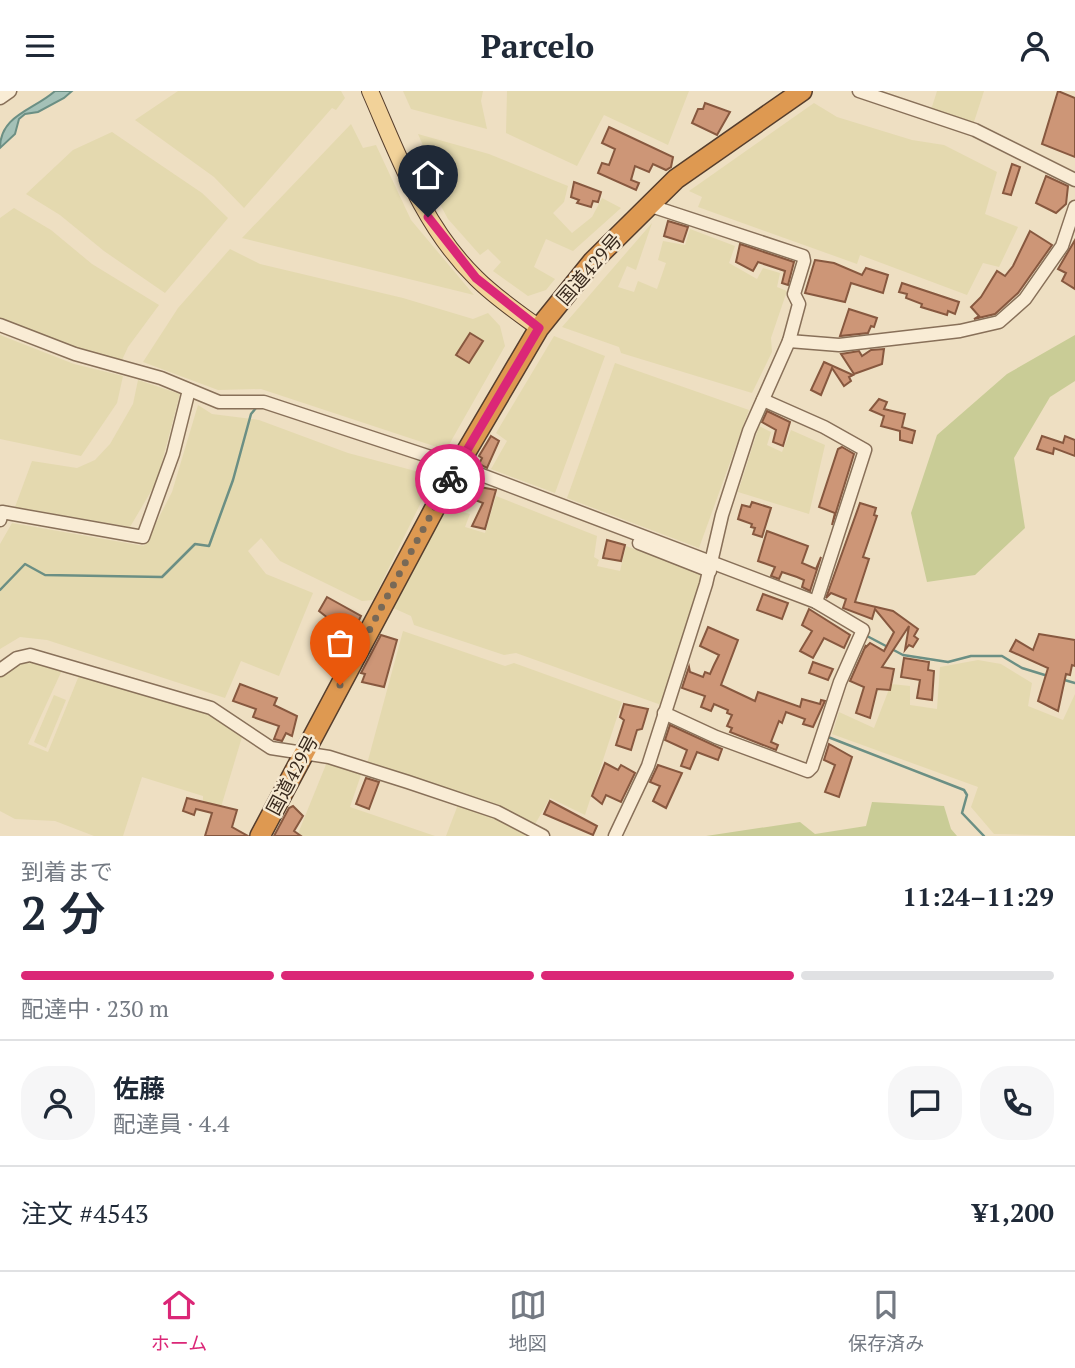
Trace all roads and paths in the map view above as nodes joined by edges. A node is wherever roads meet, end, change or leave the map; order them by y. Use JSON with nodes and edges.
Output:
{"nodes":[{"id":1,"x":10,"y":91,"type":"edge"},
{"id":2,"x":370,"y":91,"type":"edge"},
{"id":3,"x":802,"y":91,"type":"edge"},
{"id":4,"x":859,"y":91,"type":"edge"},
{"id":5,"x":0,"y":98,"type":"edge"},
{"id":6,"x":1075,"y":180,"type":"edge"},
{"id":7,"x":648,"y":205,"type":"junction"},
{"id":8,"x":1075,"y":207,"type":"edge"},
{"id":9,"x":0,"y":325,"type":"edge"},
{"id":10,"x":539,"y":328,"type":"junction"},
{"id":11,"x":789,"y":341,"type":"junction"},
{"id":12,"x":189,"y":390,"type":"junction"},
{"id":13,"x":762,"y":400,"type":"junction"},
{"id":14,"x":456,"y":470,"type":"junction"},
{"id":15,"x":0,"y":520,"type":"edge"},
{"id":16,"x":711,"y":567,"type":"junction"},
{"id":17,"x":816,"y":602,"type":"junction"},
{"id":18,"x":0,"y":670,"type":"edge"},
{"id":19,"x":664,"y":713,"type":"junction"},
{"id":20,"x":304,"y":753,"type":"junction"},
{"id":21,"x":260,"y":836,"type":"edge"},
{"id":22,"x":543,"y":836,"type":"edge"},
{"id":23,"x":615,"y":836,"type":"edge"}],
"edges":[{"from":1,"to":5,"type":"street"},
{"from":2,"to":10,"type":"main road"},
{"from":3,"to":7,"type":"highway","name":"国道429号"},
{"from":4,"to":6,"type":"street"},
{"from":7,"to":10,"type":"highway","name":"国道429号"},
{"from":7,"to":11,"type":"street"},
{"from":8,"to":11,"type":"street"},
{"from":9,"to":12,"type":"street"},
{"from":10,"to":14,"type":"highway","name":"国道429号"},
{"from":11,"to":13,"type":"street"},
{"from":12,"to":14,"type":"street"},
{"from":12,"to":15,"type":"street"},
{"from":13,"to":16,"type":"street"},
{"from":13,"to":17,"type":"street"},
{"from":14,"to":16,"type":"street"},
{"from":14,"to":20,"type":"highway","name":"国道429号"},
{"from":16,"to":17,"type":"street"},
{"from":16,"to":19,"type":"street"},
{"from":17,"to":19,"type":"street"},
{"from":18,"to":20,"type":"street"},
{"from":19,"to":23,"type":"street"},
{"from":20,"to":21,"type":"highway","name":"国道429号"},
{"from":20,"to":22,"type":"street"}]}
